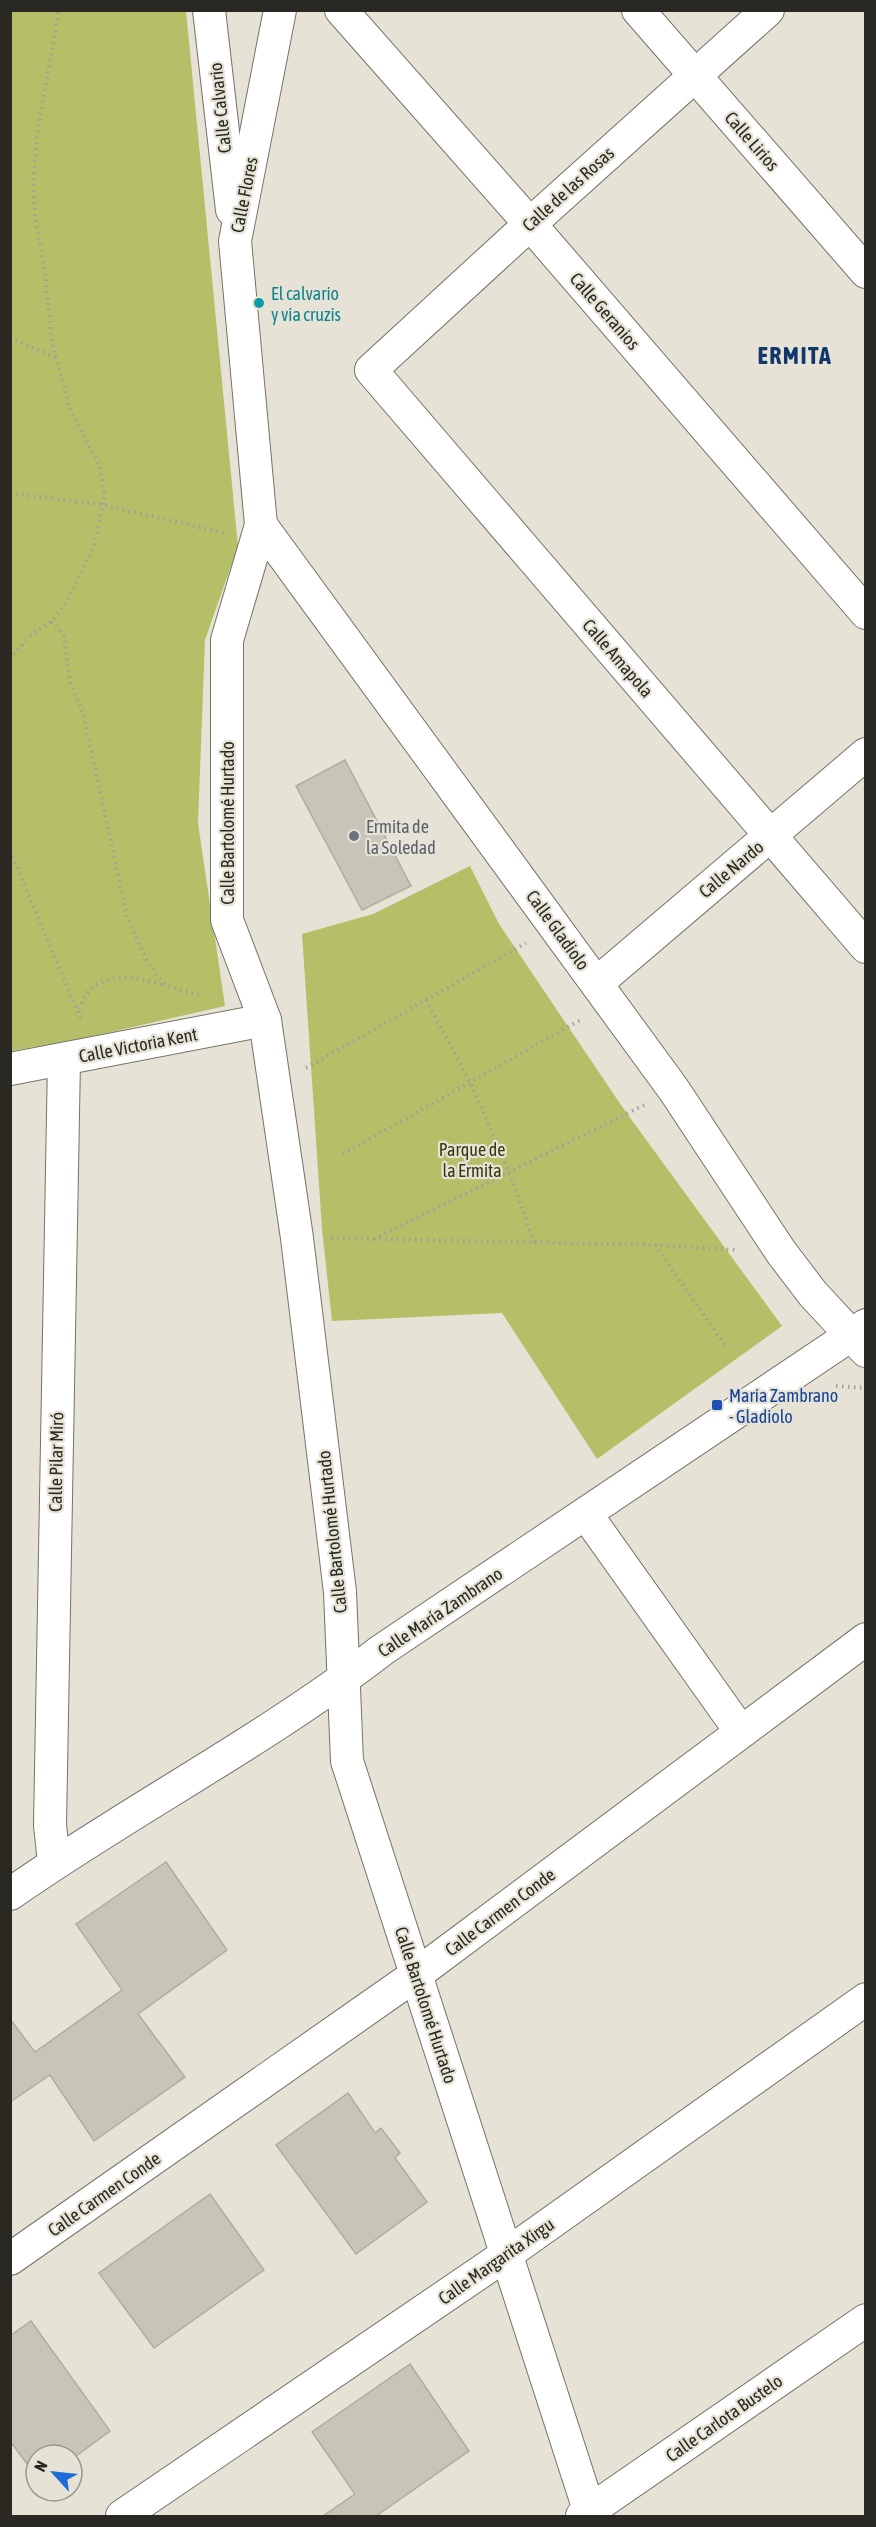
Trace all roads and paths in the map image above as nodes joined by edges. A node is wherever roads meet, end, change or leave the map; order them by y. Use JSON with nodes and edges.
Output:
{"nodes":[{"id":1,"x":59,"y":10,"type":"edge"},
{"id":2,"x":209,"y":10,"type":"edge"},
{"id":3,"x":280,"y":10,"type":"edge"},
{"id":4,"x":341,"y":10,"type":"edge"},
{"id":5,"x":638,"y":10,"type":"edge"},
{"id":6,"x":768,"y":10,"type":"edge"},
{"id":7,"x":696,"y":75,"type":"junction"},
{"id":8,"x":530,"y":224,"type":"junction"},
{"id":9,"x":235,"y":241,"type":"junction"},
{"id":10,"x":866,"y":272,"type":"edge"},
{"id":11,"x":10,"y":338,"type":"edge"},
{"id":12,"x":57,"y":358,"type":"junction"},
{"id":13,"x":371,"y":370,"type":"joint"},
{"id":14,"x":10,"y":493,"type":"edge"},
{"id":15,"x":103,"y":505,"type":"junction"},
{"id":16,"x":259,"y":532,"type":"junction"},
{"id":17,"x":866,"y":613,"type":"edge"},
{"id":18,"x":52,"y":621,"type":"junction"},
{"id":19,"x":10,"y":659,"type":"edge"},
{"id":20,"x":866,"y":754,"type":"edge"},
{"id":21,"x":770,"y":836,"type":"junction"},
{"id":22,"x":10,"y":851,"type":"edge"},
{"id":23,"x":556,"y":926,"type":"junction"},
{"id":24,"x":866,"y":947,"type":"edge"},
{"id":25,"x":165,"y":986,"type":"junction"},
{"id":26,"x":604,"y":993,"type":"junction"},
{"id":27,"x":209,"y":998,"type":"dead end"},
{"id":28,"x":426,"y":1000,"type":"junction"},
{"id":29,"x":79,"y":1010,"type":"junction"},
{"id":30,"x":265,"y":1020,"type":"junction"},
{"id":31,"x":78,"y":1057,"type":"junction"},
{"id":32,"x":10,"y":1070,"type":"edge"},
{"id":33,"x":470,"y":1082,"type":"junction"},
{"id":34,"x":275,"y":1085,"type":"junction"},
{"id":35,"x":675,"y":1090,"type":"junction"},
{"id":36,"x":343,"y":1154,"type":"dead end"},
{"id":37,"x":509,"y":1172,"type":"junction"},
{"id":38,"x":297,"y":1238,"type":"junction"},
{"id":39,"x":373,"y":1239,"type":"junction"},
{"id":40,"x":534,"y":1242,"type":"junction"},
{"id":41,"x":654,"y":1245,"type":"junction"},
{"id":42,"x":781,"y":1252,"type":"junction"},
{"id":43,"x":861,"y":1337,"type":"edge"},
{"id":44,"x":727,"y":1348,"type":"dead end"},
{"id":45,"x":586,"y":1514,"type":"junction"},
{"id":46,"x":866,"y":1639,"type":"edge"},
{"id":47,"x":344,"y":1680,"type":"junction"},
{"id":48,"x":741,"y":1732,"type":"junction"},
{"id":49,"x":54,"y":1863,"type":"junction"},
{"id":50,"x":10,"y":1894,"type":"edge"},
{"id":51,"x":417,"y":1974,"type":"junction"},
{"id":52,"x":866,"y":1999,"type":"edge"},
{"id":53,"x":507,"y":2254,"type":"junction"},
{"id":54,"x":10,"y":2259,"type":"edge"},
{"id":55,"x":866,"y":2320,"type":"edge"},
{"id":56,"x":587,"y":2515,"type":"edge"},
{"id":57,"x":122,"y":2517,"type":"edge"}],
"edges":[{"from":1,"to":12,"type":"path"},
{"from":2,"to":9,"type":"street","name":"Calle Calvario"},
{"from":3,"to":9,"type":"street","name":"Calle Flores"},
{"from":4,"to":8,"type":"street","name":"Calle Geranios"},
{"from":5,"to":7,"type":"street","name":"Calle Lirios"},
{"from":6,"to":7,"type":"street","name":"Calle de las Rosas"},
{"from":7,"to":8,"type":"street","name":"Calle de las Rosas"},
{"from":7,"to":10,"type":"street","name":"Calle Lirios"},
{"from":8,"to":13,"type":"street","name":"Calle de las Rosas"},
{"from":8,"to":17,"type":"street","name":"Calle Geranios"},
{"from":9,"to":16,"type":"street","name":"Calle Flores"},
{"from":11,"to":12,"type":"path"},
{"from":12,"to":15,"type":"path"},
{"from":13,"to":21,"type":"street","name":"Calle Amapola"},
{"from":14,"to":15,"type":"path"},
{"from":15,"to":16,"type":"path"},
{"from":15,"to":18,"type":"path"},
{"from":16,"to":23,"type":"street","name":"Calle Gladiolo"},
{"from":16,"to":30,"type":"street","name":"Calle Bartolomé Hurtado"},
{"from":18,"to":19,"type":"path"},
{"from":18,"to":25,"type":"path"},
{"from":20,"to":21,"type":"street","name":"Calle Nardo"},
{"from":21,"to":24,"type":"street","name":"Calle Amapola"},
{"from":21,"to":26,"type":"street","name":"Calle Nardo"},
{"from":22,"to":29,"type":"path"},
{"from":23,"to":26,"type":"street","name":"Calle Gladiolo"},
{"from":23,"to":28,"type":"path"},
{"from":25,"to":27,"type":"path"},
{"from":25,"to":29,"type":"path"},
{"from":26,"to":33,"type":"path"},
{"from":26,"to":35,"type":"street","name":"Calle Gladiolo"},
{"from":28,"to":33,"type":"path"},
{"from":28,"to":34,"type":"path"},
{"from":29,"to":31,"type":"path"},
{"from":30,"to":31,"type":"street","name":"Calle Victoria Kent"},
{"from":30,"to":34,"type":"street","name":"Calle Bartolomé Hurtado"},
{"from":31,"to":32,"type":"street","name":"Calle Victoria Kent"},
{"from":31,"to":49,"type":"street","name":"Calle Pilar Miró"},
{"from":33,"to":36,"type":"path"},
{"from":33,"to":37,"type":"path"},
{"from":34,"to":38,"type":"street","name":"Calle Bartolomé Hurtado"},
{"from":35,"to":37,"type":"path"},
{"from":35,"to":42,"type":"street","name":"Calle Gladiolo"},
{"from":37,"to":39,"type":"path"},
{"from":37,"to":40,"type":"path"},
{"from":38,"to":39,"type":"path"},
{"from":38,"to":47,"type":"street","name":"Calle Bartolomé Hurtado"},
{"from":39,"to":40,"type":"path"},
{"from":40,"to":41,"type":"path"},
{"from":41,"to":42,"type":"path"},
{"from":41,"to":44,"type":"path"},
{"from":42,"to":43,"type":"street","name":"Calle Gladiolo"},
{"from":43,"to":45,"type":"street","name":"Calle María Zambrano"},
{"from":45,"to":47,"type":"street","name":"Calle María Zambrano"},
{"from":45,"to":48,"type":"street"},
{"from":46,"to":48,"type":"street","name":"Calle Carmen Conde"},
{"from":47,"to":49,"type":"street","name":"Calle María Zambrano"},
{"from":47,"to":51,"type":"street","name":"Calle Bartolomé Hurtado"},
{"from":48,"to":51,"type":"street","name":"Calle Carmen Conde"},
{"from":49,"to":50,"type":"street","name":"Calle María Zambrano"},
{"from":51,"to":53,"type":"street","name":"Calle Bartolomé Hurtado"},
{"from":51,"to":54,"type":"street","name":"Calle Carmen Conde"},
{"from":52,"to":53,"type":"street","name":"Calle Margarita Xirgu"},
{"from":53,"to":56,"type":"street","name":"Calle Bartolomé Hurtado"},
{"from":53,"to":57,"type":"street","name":"Calle Margarita Xirgu"},
{"from":55,"to":56,"type":"street","name":"Calle Carlota Bustelo"}]}
